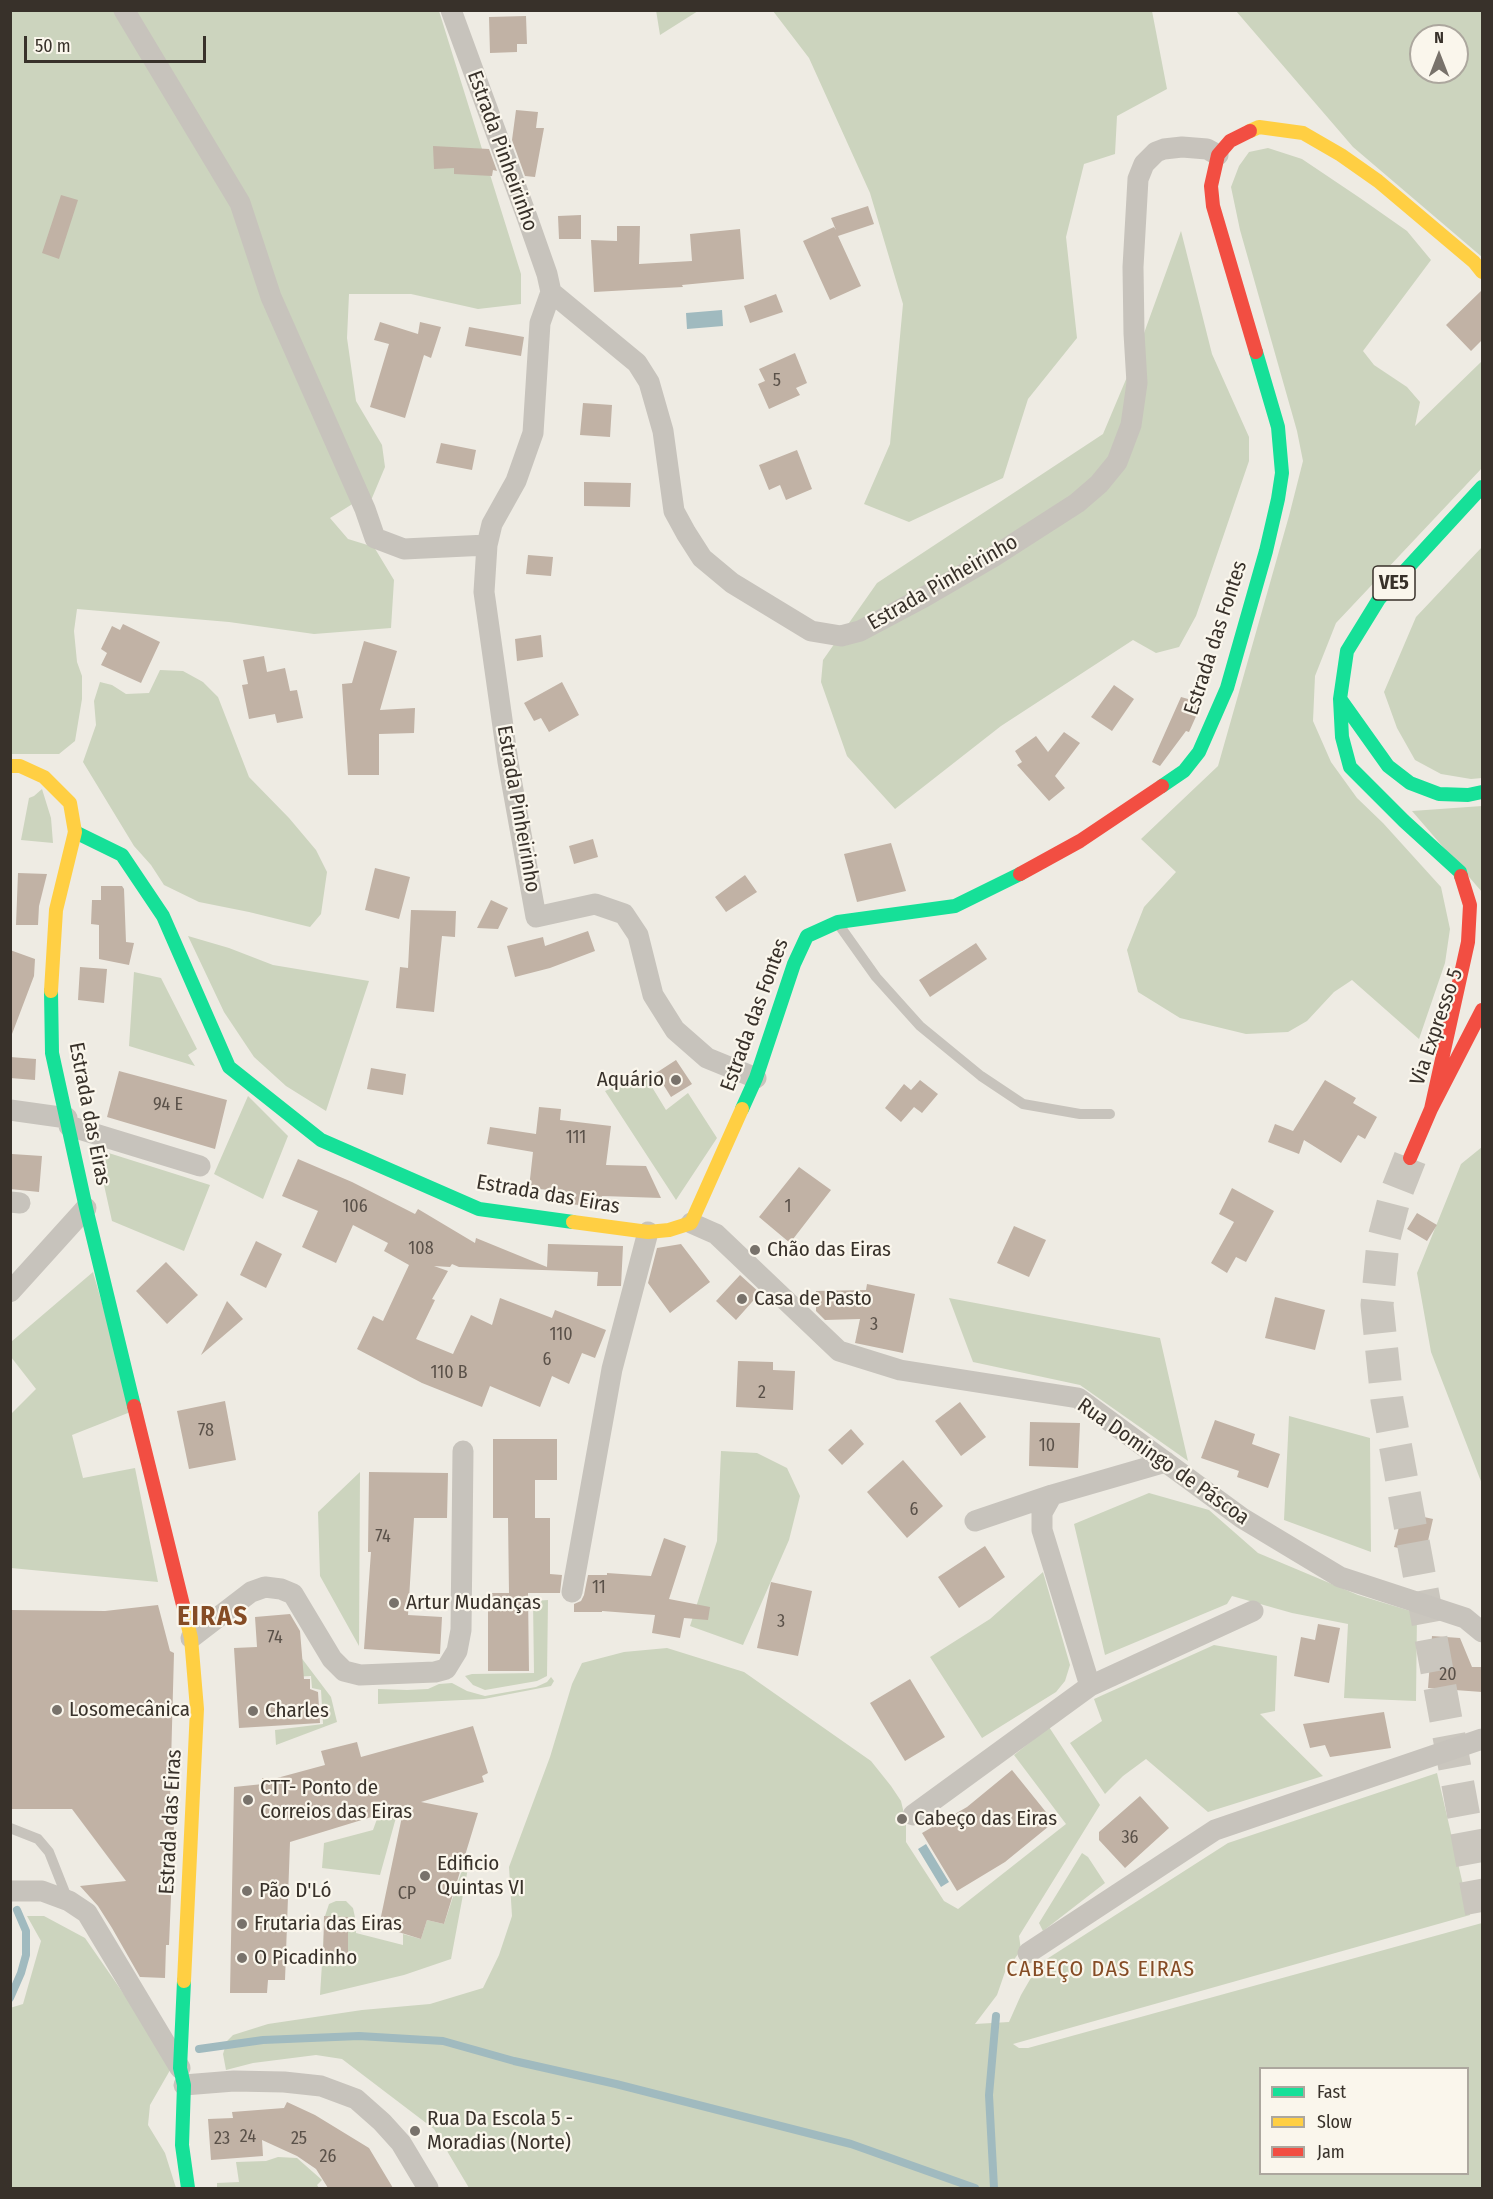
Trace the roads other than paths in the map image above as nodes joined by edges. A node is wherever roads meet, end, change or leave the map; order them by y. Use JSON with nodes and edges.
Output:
{"nodes":[{"id":1,"x":124,"y":10,"type":"edge"},
{"id":2,"x":451,"y":10,"type":"edge"},
{"id":3,"x":1218,"y":155,"type":"junction"},
{"id":4,"x":1482,"y":272,"type":"edge"},
{"id":5,"x":552,"y":292,"type":"junction"},
{"id":6,"x":1482,"y":487,"type":"edge"},
{"id":7,"x":487,"y":544,"type":"junction"},
{"id":8,"x":1340,"y":699,"type":"junction"},
{"id":9,"x":10,"y":766,"type":"edge"},
{"id":10,"x":1482,"y":792,"type":"edge"},
{"id":11,"x":75,"y":832,"type":"junction"},
{"id":12,"x":837,"y":922,"type":"junction"},
{"id":13,"x":1472,"y":991,"type":"dead end"},
{"id":14,"x":1482,"y":1010,"type":"edge"},
{"id":15,"x":1482,"y":1037,"type":"edge"},
{"id":16,"x":756,"y":1078,"type":"junction"},
{"id":17,"x":1431,"y":1109,"type":"junction"},
{"id":18,"x":10,"y":1110,"type":"edge"},
{"id":19,"x":1110,"y":1114,"type":"dead end"},
{"id":20,"x":68,"y":1122,"type":"junction"},
{"id":21,"x":1410,"y":1158,"type":"tunnel mouth"},
{"id":22,"x":200,"y":1166,"type":"dead end"},
{"id":23,"x":86,"y":1208,"type":"junction"},
{"id":24,"x":692,"y":1223,"type":"junction"},
{"id":25,"x":648,"y":1232,"type":"junction"},
{"id":26,"x":10,"y":1292,"type":"edge"},
{"id":27,"x":463,"y":1451,"type":"dead end"},
{"id":28,"x":1166,"y":1462,"type":"junction"},
{"id":29,"x":1052,"y":1496,"type":"junction"},
{"id":30,"x":975,"y":1521,"type":"dead end"},
{"id":31,"x":572,"y":1592,"type":"dead end"},
{"id":32,"x":1252,"y":1611,"type":"dead end"},
{"id":33,"x":1482,"y":1632,"type":"edge"},
{"id":34,"x":191,"y":1638,"type":"junction"},
{"id":35,"x":1090,"y":1686,"type":"junction"},
{"id":36,"x":1482,"y":1739,"type":"edge"},
{"id":37,"x":913,"y":1815,"type":"dead end"},
{"id":38,"x":10,"y":1828,"type":"edge"},
{"id":39,"x":10,"y":1891,"type":"edge"},
{"id":40,"x":69,"y":1901,"type":"junction"},
{"id":41,"x":1028,"y":1953,"type":"dead end"},
{"id":42,"x":182,"y":2077,"type":"junction"},
{"id":43,"x":188,"y":2188,"type":"edge"},
{"id":44,"x":428,"y":2188,"type":"edge"}],
"edges":[{"from":1,"to":7,"type":"street"},
{"from":2,"to":5,"type":"street","name":"Estrada Pinheirinho"},
{"from":3,"to":4,"type":"street"},
{"from":3,"to":5,"type":"street","name":"Estrada Pinheirinho"},
{"from":3,"to":12,"type":"street","name":"Estrada das Fontes"},
{"from":5,"to":7,"type":"street","name":"Estrada Pinheirinho"},
{"from":6,"to":8,"type":"street","number":"VE5"},
{"from":7,"to":16,"type":"street","name":"Estrada Pinheirinho"},
{"from":8,"to":10,"type":"street"},
{"from":8,"to":17,"type":"street","number":"VE5"},
{"from":9,"to":11,"type":"street"},
{"from":11,"to":20,"type":"street","name":"Estrada das Eiras"},
{"from":11,"to":25,"type":"street","name":"Estrada das Eiras"},
{"from":12,"to":16,"type":"street","name":"Estrada das Fontes"},
{"from":12,"to":19,"type":"lane"},
{"from":13,"to":17,"type":"street","name":"Via Expresso 5","number":"VE5"},
{"from":14,"to":17,"type":"street","name":"Via Expresso 5","number":"VE5"},
{"from":15,"to":17,"type":"street","number":"VE5"},
{"from":16,"to":24,"type":"street","name":"Estrada das Fontes"},
{"from":17,"to":21,"type":"street","name":"Via Expresso 5","number":"VE5"},
{"from":18,"to":20,"type":"street"},
{"from":20,"to":22,"type":"street"},
{"from":20,"to":23,"type":"street","name":"Estrada das Eiras"},
{"from":23,"to":26,"type":"street"},
{"from":23,"to":34,"type":"street","name":"Estrada das Eiras"},
{"from":24,"to":25,"type":"street","name":"Estrada das Eiras"},
{"from":24,"to":28,"type":"street","name":"Rua Domingo de Páscoa"},
{"from":25,"to":31,"type":"street"},
{"from":27,"to":34,"type":"street"},
{"from":28,"to":29,"type":"street"},
{"from":28,"to":33,"type":"street","name":"Rua Domingo de Páscoa"},
{"from":29,"to":30,"type":"street"},
{"from":29,"to":35,"type":"street"},
{"from":32,"to":35,"type":"street"},
{"from":34,"to":42,"type":"street","name":"Estrada das Eiras"},
{"from":35,"to":37,"type":"street"},
{"from":36,"to":41,"type":"street"},
{"from":38,"to":40,"type":"lane"},
{"from":39,"to":40,"type":"street"},
{"from":40,"to":42,"type":"street"},
{"from":42,"to":43,"type":"street","name":"Estrada das Eiras"},
{"from":42,"to":44,"type":"street"}]}
